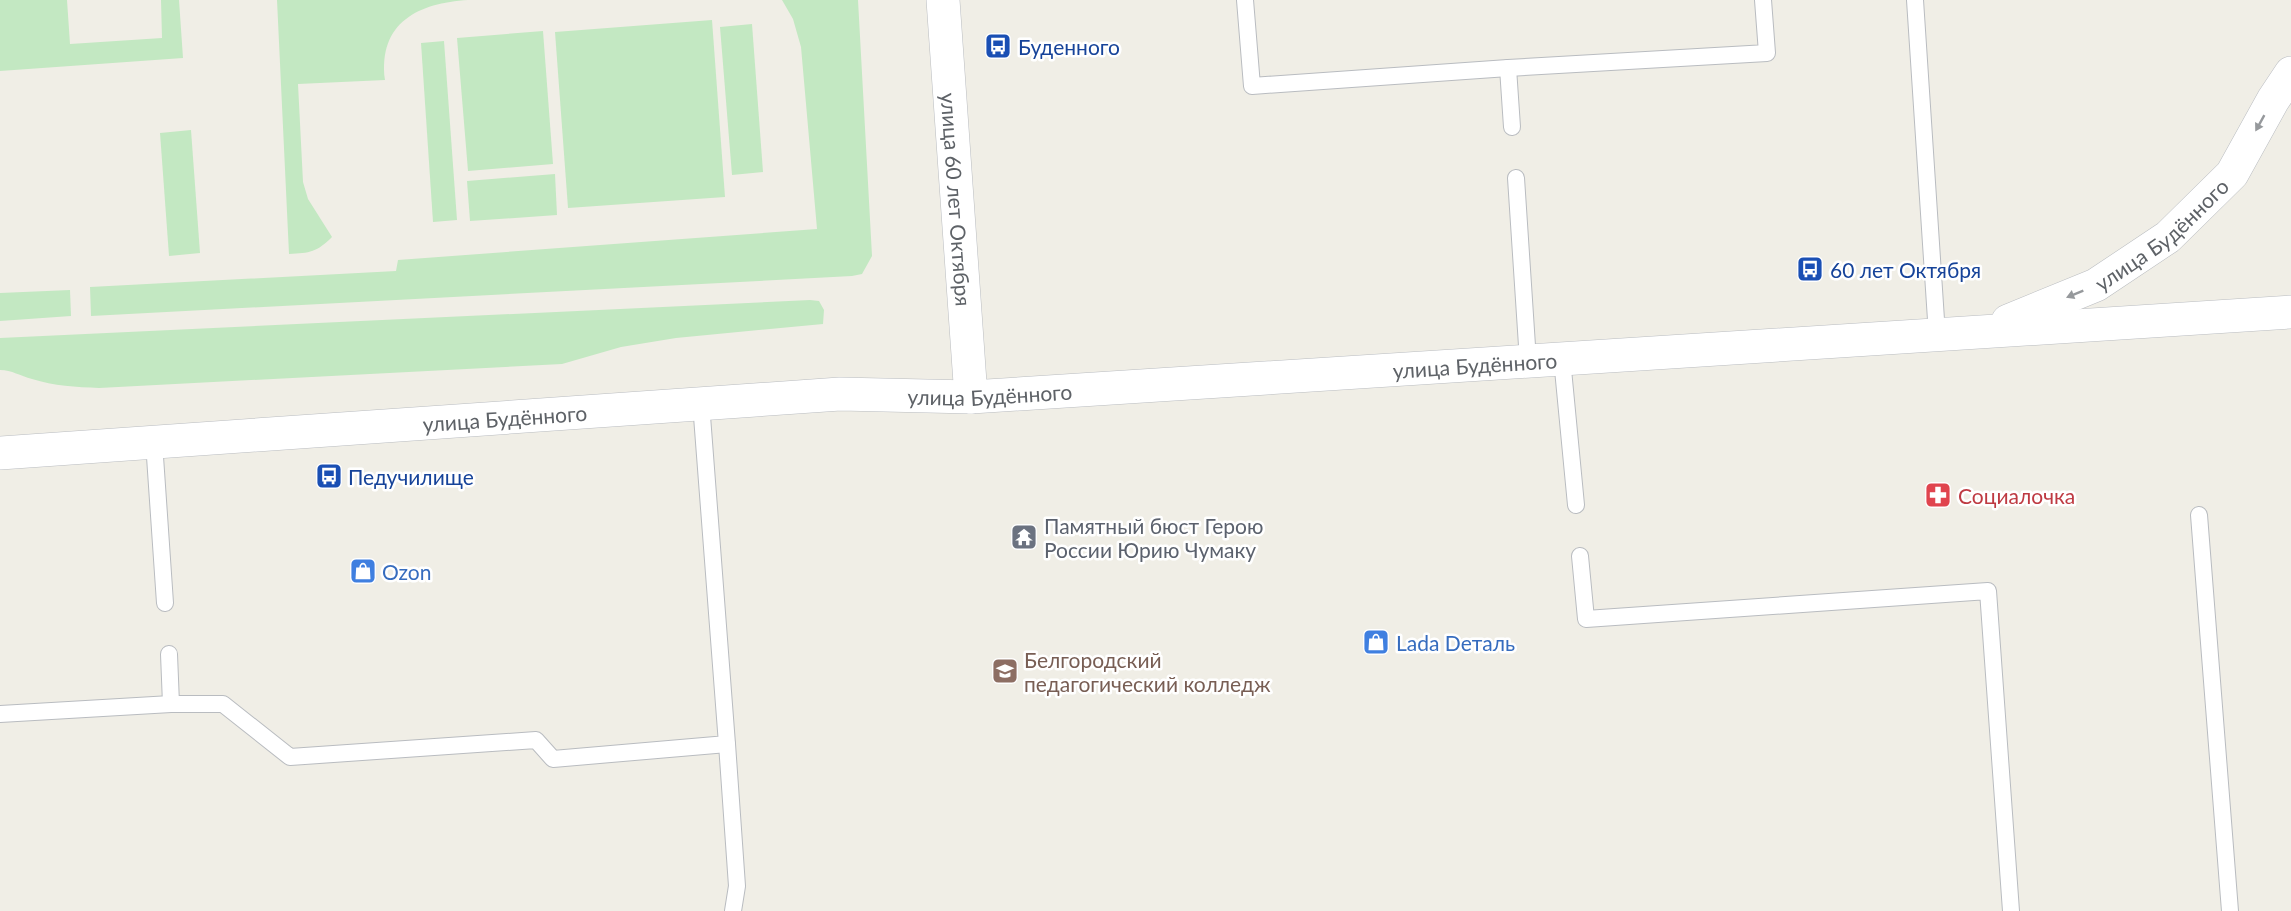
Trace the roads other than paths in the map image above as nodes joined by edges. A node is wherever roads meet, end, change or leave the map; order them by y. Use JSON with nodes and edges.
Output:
{"nodes":[{"id":1,"x":943,"y":0,"type":"edge"},
{"id":2,"x":1245,"y":0,"type":"edge"},
{"id":3,"x":1763,"y":0,"type":"edge"},
{"id":4,"x":1915,"y":0,"type":"edge"},
{"id":5,"x":1508,"y":68,"type":"junction"},
{"id":6,"x":2291,"y":73,"type":"edge"},
{"id":7,"x":1512,"y":127,"type":"dead end"},
{"id":8,"x":1515,"y":178,"type":"dead end"},
{"id":9,"x":2291,"y":312,"type":"edge"},
{"id":10,"x":1978,"y":333,"type":"junction"},
{"id":11,"x":1937,"y":335,"type":"junction"},
{"id":12,"x":1562,"y":359,"type":"junction"},
{"id":13,"x":1528,"y":361,"type":"junction"},
{"id":14,"x":971,"y":397,"type":"junction"},
{"id":15,"x":701,"y":403,"type":"junction"},
{"id":16,"x":154,"y":442,"type":"junction"},
{"id":17,"x":0,"y":453,"type":"edge"},
{"id":18,"x":1576,"y":505,"type":"dead end"},
{"id":19,"x":2199,"y":515,"type":"dead end"},
{"id":20,"x":1580,"y":556,"type":"dead end"},
{"id":21,"x":165,"y":603,"type":"dead end"},
{"id":22,"x":169,"y":654,"type":"dead end"},
{"id":23,"x":171,"y":704,"type":"junction"},
{"id":24,"x":0,"y":714,"type":"edge"},
{"id":25,"x":727,"y":744,"type":"junction"},
{"id":26,"x":733,"y":911,"type":"edge"},
{"id":27,"x":2011,"y":911,"type":"edge"},
{"id":28,"x":2230,"y":911,"type":"edge"}],
"edges":[{"from":1,"to":14,"type":"street","name":"улица 60 лет Октября"},
{"from":2,"to":5,"type":"lane"},
{"from":3,"to":5,"type":"lane"},
{"from":4,"to":11,"type":"lane"},
{"from":5,"to":7,"type":"lane"},
{"from":6,"to":10,"type":"street","name":"улица Будённого","one_way":true},
{"from":8,"to":13,"type":"lane"},
{"from":9,"to":10,"type":"street","name":"улица Будённого"},
{"from":10,"to":11,"type":"street","name":"улица Будённого"},
{"from":11,"to":12,"type":"street","name":"улица Будённого"},
{"from":12,"to":13,"type":"street","name":"улица Будённого"},
{"from":12,"to":18,"type":"lane"},
{"from":13,"to":14,"type":"street","name":"улица Будённого"},
{"from":14,"to":15,"type":"street","name":"улица Будённого"},
{"from":15,"to":16,"type":"street","name":"улица Будённого"},
{"from":15,"to":25,"type":"lane"},
{"from":16,"to":17,"type":"street","name":"улица Будённого"},
{"from":16,"to":21,"type":"lane"},
{"from":19,"to":28,"type":"lane"},
{"from":20,"to":27,"type":"lane"},
{"from":22,"to":23,"type":"lane"},
{"from":23,"to":24,"type":"lane"},
{"from":23,"to":25,"type":"lane"},
{"from":25,"to":26,"type":"lane"}]}
